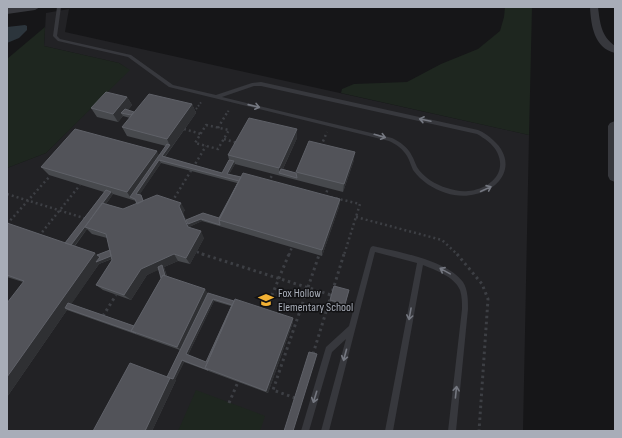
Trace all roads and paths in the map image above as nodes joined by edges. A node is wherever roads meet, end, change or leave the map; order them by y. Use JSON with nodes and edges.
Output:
{"nodes":[{"id":1,"x":35,"y":7,"type":"edge"},
{"id":2,"x":59,"y":7,"type":"edge"},
{"id":3,"x":594,"y":7,"type":"edge"},
{"id":4,"x":7,"y":11,"type":"edge"},
{"id":5,"x":615,"y":50,"type":"edge"},
{"id":6,"x":216,"y":97,"type":"junction"},
{"id":7,"x":202,"y":101,"type":"dead end"},
{"id":8,"x":230,"y":108,"type":"dead end"},
{"id":9,"x":194,"y":112,"type":"dead end"},
{"id":10,"x":615,"y":126,"type":"edge"},
{"id":11,"x":218,"y":128,"type":"junction"},
{"id":12,"x":184,"y":129,"type":"dead end"},
{"id":13,"x":327,"y":131,"type":"dead end"},
{"id":14,"x":201,"y":134,"type":"junction"},
{"id":15,"x":224,"y":139,"type":"junction"},
{"id":16,"x":241,"y":144,"type":"edge"},
{"id":17,"x":206,"y":146,"type":"junction"},
{"id":18,"x":318,"y":152,"type":"edge"},
{"id":19,"x":273,"y":174,"type":"edge"},
{"id":20,"x":50,"y":176,"type":"edge"},
{"id":21,"x":615,"y":176,"type":"edge"},
{"id":22,"x":80,"y":185,"type":"edge"},
{"id":23,"x":266,"y":187,"type":"edge"},
{"id":24,"x":328,"y":188,"type":"edge"},
{"id":25,"x":7,"y":194,"type":"edge"},
{"id":26,"x":326,"y":196,"type":"junction"},
{"id":27,"x":28,"y":200,"type":"junction"},
{"id":28,"x":323,"y":203,"type":"edge"},
{"id":29,"x":170,"y":205,"type":"edge"},
{"id":30,"x":60,"y":210,"type":"junction"},
{"id":31,"x":88,"y":219,"type":"edge"},
{"id":32,"x":7,"y":224,"type":"edge"},
{"id":33,"x":38,"y":237,"type":"edge"},
{"id":34,"x":292,"y":247,"type":"edge"},
{"id":35,"x":197,"y":252,"type":"edge"},
{"id":36,"x":319,"y":255,"type":"edge"},
{"id":37,"x":420,"y":262,"type":"junction"},
{"id":38,"x":279,"y":278,"type":"junction"},
{"id":39,"x":308,"y":287,"type":"junction"},
{"id":40,"x":116,"y":295,"type":"edge"},
{"id":41,"x":331,"y":295,"type":"junction"},
{"id":42,"x":265,"y":313,"type":"edge"},
{"id":43,"x":103,"y":316,"type":"edge"},
{"id":44,"x":352,"y":328,"type":"junction"},
{"id":45,"x":313,"y":354,"type":"edge"},
{"id":46,"x":238,"y":382,"type":"edge"},
{"id":47,"x":295,"y":398,"type":"edge"},
{"id":48,"x":229,"y":403,"type":"dead end"},
{"id":49,"x":305,"y":431,"type":"edge"},
{"id":50,"x":325,"y":431,"type":"edge"},
{"id":51,"x":389,"y":431,"type":"edge"},
{"id":52,"x":452,"y":431,"type":"edge"}],
"edges":[{"from":1,"to":4,"type":"street"},
{"from":2,"to":6,"type":"lane"},
{"from":3,"to":5,"type":"street"},
{"from":6,"to":6,"type":"lane","one_way":true},
{"from":7,"to":9,"type":"path"},
{"from":8,"to":11,"type":"path"},
{"from":10,"to":21,"type":"street"},
{"from":11,"to":14,"type":"path"},
{"from":11,"to":15,"type":"path"},
{"from":12,"to":14,"type":"path"},
{"from":13,"to":18,"type":"path"},
{"from":14,"to":17,"type":"path"},
{"from":15,"to":16,"type":"path"},
{"from":15,"to":17,"type":"path"},
{"from":17,"to":29,"type":"path"},
{"from":19,"to":23,"type":"path"},
{"from":20,"to":27,"type":"path"},
{"from":22,"to":30,"type":"path"},
{"from":24,"to":26,"type":"path"},
{"from":25,"to":27,"type":"path"},
{"from":26,"to":28,"type":"path"},
{"from":26,"to":41,"type":"path"},
{"from":27,"to":30,"type":"path"},
{"from":27,"to":32,"type":"path"},
{"from":30,"to":31,"type":"path"},
{"from":30,"to":33,"type":"path"},
{"from":34,"to":38,"type":"path"},
{"from":35,"to":38,"type":"path"},
{"from":36,"to":39,"type":"path"},
{"from":37,"to":44,"type":"lane"},
{"from":37,"to":51,"type":"lane","one_way":true},
{"from":52,"to":37,"type":"lane","one_way":true},
{"from":38,"to":39,"type":"path"},
{"from":38,"to":42,"type":"path"},
{"from":39,"to":41,"type":"path"},
{"from":39,"to":47,"type":"path"},
{"from":40,"to":43,"type":"path"},
{"from":41,"to":45,"type":"path"},
{"from":44,"to":49,"type":"lane","one_way":true},
{"from":44,"to":50,"type":"lane","one_way":true},
{"from":46,"to":48,"type":"path"}]}
